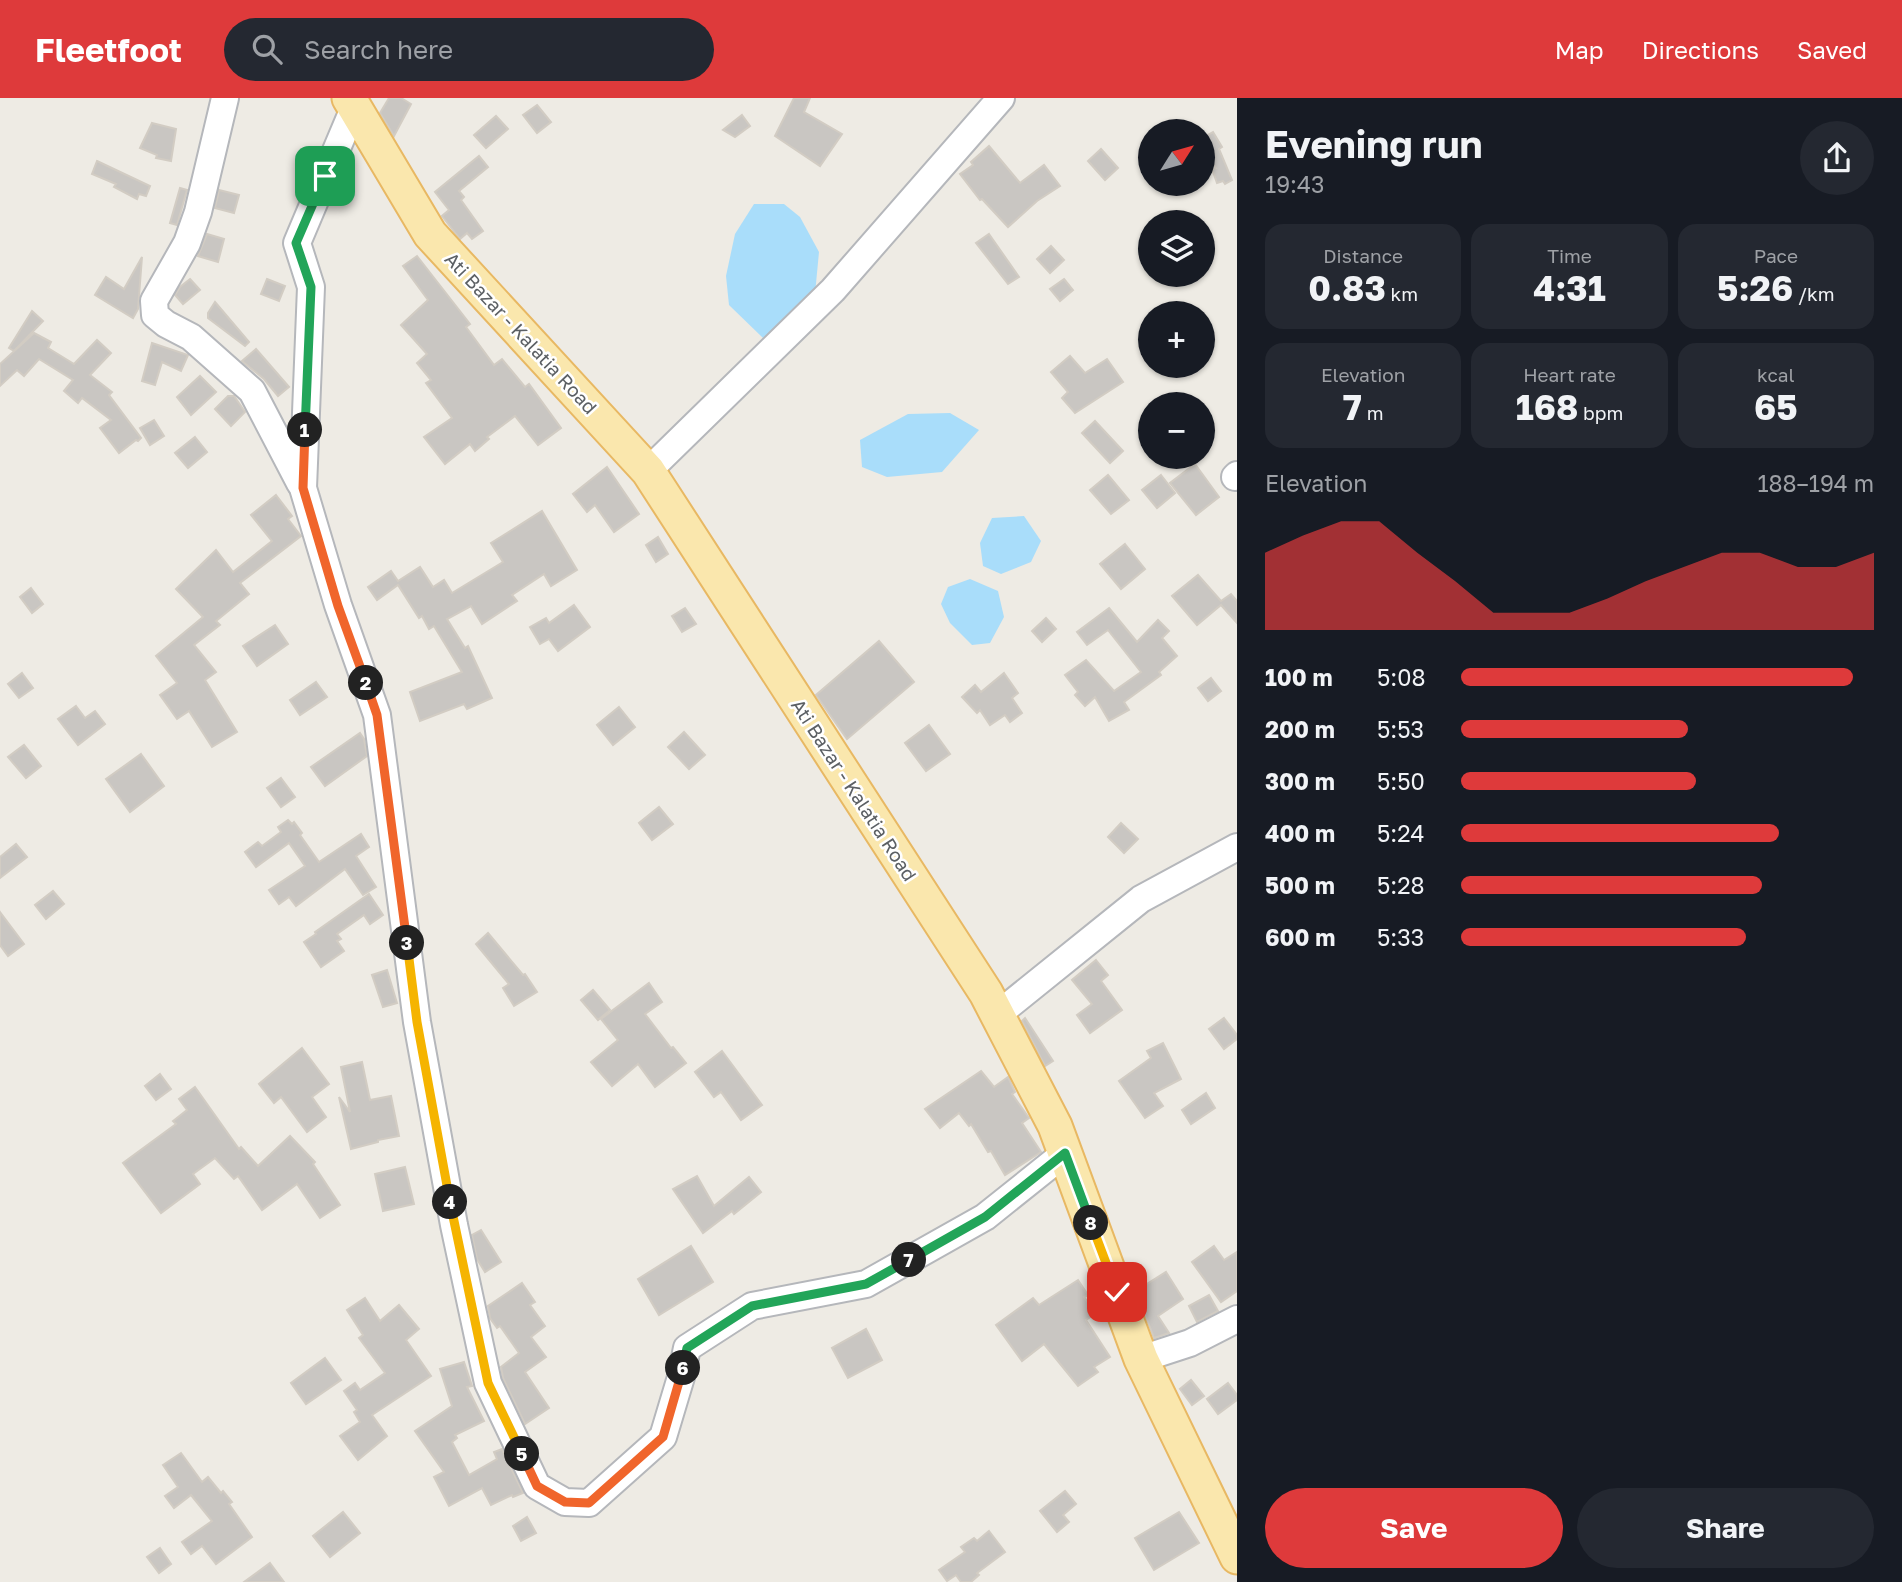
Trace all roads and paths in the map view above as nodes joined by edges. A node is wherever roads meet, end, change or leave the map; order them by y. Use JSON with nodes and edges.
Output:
{"nodes":[{"id":1,"x":225,"y":98,"type":"edge"},
{"id":2,"x":1002,"y":98,"type":"edge"},
{"id":3,"x":351,"y":103,"type":"edge"},
{"id":4,"x":648,"y":471,"type":"junction"},
{"id":5,"x":303,"y":488,"type":"junction"},
{"id":6,"x":1237,"y":848,"type":"edge"},
{"id":7,"x":997,"y":1015,"type":"junction"},
{"id":8,"x":1065,"y":1153,"type":"junction"},
{"id":9,"x":1237,"y":1319,"type":"edge"},
{"id":10,"x":1141,"y":1359,"type":"junction"},
{"id":11,"x":1237,"y":1557,"type":"edge"}],
"edges":[{"from":1,"to":5,"type":"street"},
{"from":2,"to":4,"type":"street"},
{"from":3,"to":4,"type":"main road","name":"Ati Bazar - Kalatia Road"},
{"from":3,"to":5,"type":"street"},
{"from":4,"to":7,"type":"main road","name":"Ati Bazar - Kalatia Road"},
{"from":5,"to":8,"type":"street"},
{"from":6,"to":7,"type":"street"},
{"from":7,"to":8,"type":"main road","name":"Ati Bazar - Kalatia Road"},
{"from":8,"to":10,"type":"main road","name":"Ati Bazar - Kalatia Road"},
{"from":9,"to":10,"type":"street"},
{"from":10,"to":11,"type":"main road","name":"Ati Bazar - Kalatia Road"}]}
